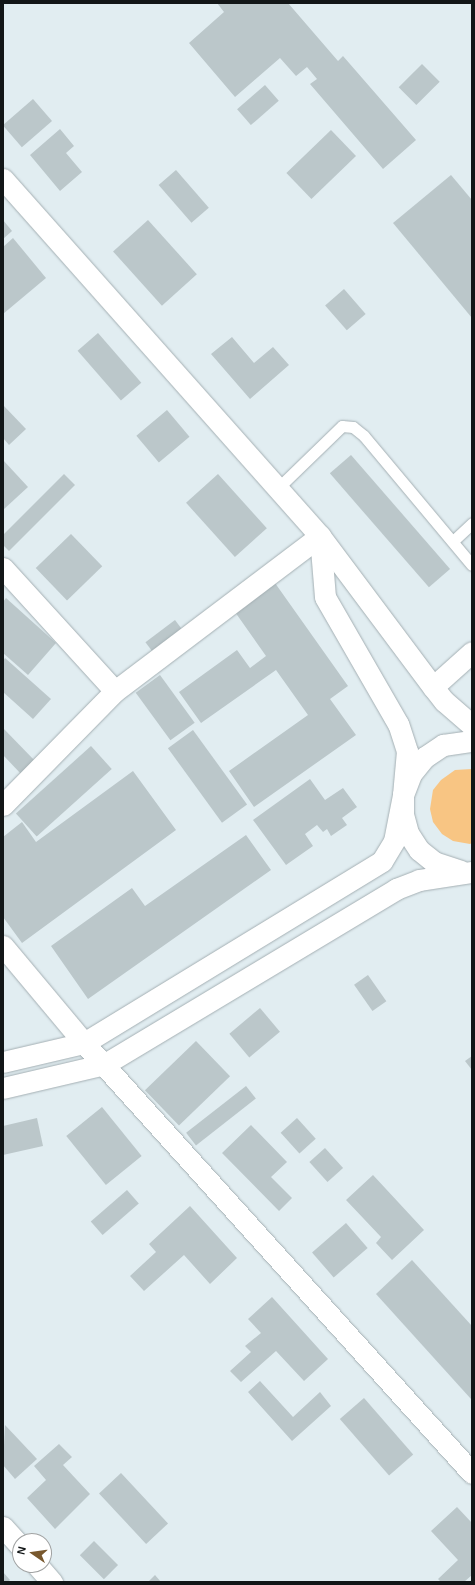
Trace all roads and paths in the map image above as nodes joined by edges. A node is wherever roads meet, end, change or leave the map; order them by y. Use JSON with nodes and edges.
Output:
{"nodes":[{"id":1,"x":3,"y":179,"type":"edge"},
{"id":2,"x":278,"y":488,"type":"junction"},
{"id":3,"x":472,"y":523,"type":"edge"},
{"id":4,"x":320,"y":536,"type":"junction"},
{"id":5,"x":453,"y":541,"type":"junction"},
{"id":6,"x":472,"y":565,"type":"edge"},
{"id":7,"x":3,"y":568,"type":"edge"},
{"id":8,"x":472,"y":652,"type":"edge"},
{"id":9,"x":433,"y":687,"type":"junction"},
{"id":10,"x":115,"y":691,"type":"junction"},
{"id":11,"x":472,"y":725,"type":"edge"},
{"id":12,"x":472,"y":741,"type":"edge"},
{"id":13,"x":403,"y":795,"type":"junction"},
{"id":14,"x":3,"y":805,"type":"edge"},
{"id":15,"x":472,"y":872,"type":"edge"},
{"id":16,"x":3,"y":946,"type":"edge"},
{"id":17,"x":84,"y":1043,"type":"junction"},
{"id":18,"x":3,"y":1062,"type":"edge"},
{"id":19,"x":105,"y":1064,"type":"junction"},
{"id":20,"x":3,"y":1088,"type":"edge"},
{"id":21,"x":472,"y":1472,"type":"edge"},
{"id":22,"x":3,"y":1527,"type":"edge"},
{"id":23,"x":12,"y":1537,"type":"edge"},
{"id":24,"x":44,"y":1573,"type":"edge"},
{"id":25,"x":52,"y":1582,"type":"edge"}],
"edges":[{"from":1,"to":2,"type":"street"},
{"from":2,"to":4,"type":"street"},
{"from":2,"to":5,"type":"lane"},
{"from":3,"to":5,"type":"lane"},
{"from":4,"to":9,"type":"street"},
{"from":4,"to":10,"type":"street"},
{"from":4,"to":13,"type":"street"},
{"from":5,"to":6,"type":"lane"},
{"from":7,"to":10,"type":"street"},
{"from":8,"to":9,"type":"street"},
{"from":9,"to":11,"type":"street"},
{"from":10,"to":14,"type":"street"},
{"from":12,"to":13,"type":"street"},
{"from":13,"to":15,"type":"street"},
{"from":13,"to":17,"type":"street"},
{"from":15,"to":19,"type":"street"},
{"from":16,"to":17,"type":"street"},
{"from":17,"to":18,"type":"street"},
{"from":17,"to":19,"type":"street"},
{"from":19,"to":20,"type":"street"},
{"from":19,"to":21,"type":"street"},
{"from":22,"to":23,"type":"street"},
{"from":24,"to":25,"type":"street"}]}
